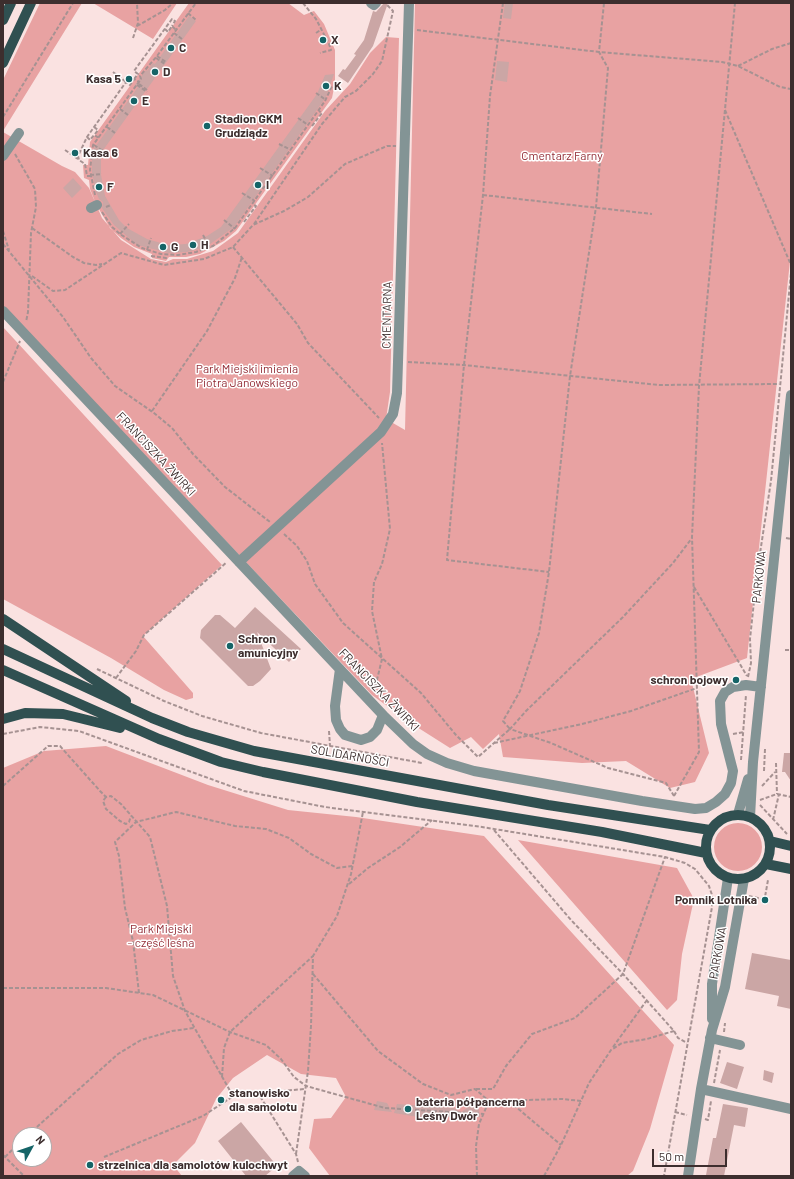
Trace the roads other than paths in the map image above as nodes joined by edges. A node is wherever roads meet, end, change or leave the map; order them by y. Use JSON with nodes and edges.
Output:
{"nodes":[{"id":1,"x":11,"y":3,"type":"edge"},
{"id":2,"x":31,"y":3,"type":"edge"},
{"id":3,"x":372,"y":3,"type":"edge"},
{"id":4,"x":376,"y":3,"type":"edge"},
{"id":5,"x":409,"y":3,"type":"edge"},
{"id":6,"x":3,"y":20,"type":"edge"},
{"id":7,"x":3,"y":63,"type":"edge"},
{"id":8,"x":19,"y":133,"type":"dead end"},
{"id":9,"x":3,"y":156,"type":"edge"},
{"id":10,"x":3,"y":311,"type":"edge"},
{"id":11,"x":791,"y":395,"type":"edge"},
{"id":12,"x":786,"y":484,"type":"edge"},
{"id":13,"x":236,"y":559,"type":"junction"},
{"id":14,"x":3,"y":619,"type":"edge"},
{"id":15,"x":3,"y":649,"type":"edge"},
{"id":16,"x":340,"y":669,"type":"junction"},
{"id":17,"x":3,"y":670,"type":"edge"},
{"id":18,"x":761,"y":687,"type":"junction"},
{"id":19,"x":383,"y":715,"type":"junction"},
{"id":20,"x":152,"y":718,"type":"junction"},
{"id":21,"x":3,"y":719,"type":"edge"},
{"id":22,"x":159,"y":739,"type":"junction"},
{"id":23,"x":753,"y":762,"type":"junction"},
{"id":24,"x":738,"y":814,"type":"junction"},
{"id":25,"x":750,"y":817,"type":"junction"},
{"id":26,"x":710,"y":830,"type":"junction"},
{"id":27,"x":770,"y":841,"type":"junction"},
{"id":28,"x":791,"y":846,"type":"edge"},
{"id":29,"x":706,"y":853,"type":"junction"},
{"id":30,"x":766,"y":864,"type":"junction"},
{"id":31,"x":791,"y":869,"type":"edge"},
{"id":32,"x":728,"y":878,"type":"junction"},
{"id":33,"x":744,"y":879,"type":"junction"},
{"id":34,"x":711,"y":1034,"type":"junction"},
{"id":35,"x":740,"y":1046,"type":"dead end"},
{"id":36,"x":700,"y":1089,"type":"junction"},
{"id":37,"x":791,"y":1109,"type":"edge"},
{"id":38,"x":688,"y":1176,"type":"edge"}],
"edges":[{"from":1,"to":6,"type":"main road"},
{"from":2,"to":7,"type":"main road"},
{"from":3,"to":4,"type":"street"},
{"from":5,"to":13,"type":"street","name":"CMENTARNA"},
{"from":8,"to":9,"type":"street"},
{"from":10,"to":13,"type":"street","name":"FRANCISZKA ŻWIRKI"},
{"from":11,"to":12,"type":"street","name":"PARKOWA"},
{"from":12,"to":18,"type":"street","name":"PARKOWA"},
{"from":13,"to":16,"type":"street","name":"FRANCISZKA ŻWIRKI"},
{"from":14,"to":20,"type":"main road"},
{"from":15,"to":20,"type":"main road","name":"SOLIDARNOŚCI"},
{"from":16,"to":19,"type":"street","name":"FRANCISZKA ŻWIRKI"},
{"from":16,"to":19,"type":"street"},
{"from":17,"to":22,"type":"main road"},
{"from":18,"to":19,"type":"street","name":"FRANCISZKA ŻWIRKI"},
{"from":18,"to":23,"type":"street","name":"PARKOWA"},
{"from":20,"to":26,"type":"main road","name":"SOLIDARNOŚCI"},
{"from":21,"to":22,"type":"main road"},
{"from":22,"to":29,"type":"main road"},
{"from":23,"to":24,"type":"street","name":"PARKOWA"},
{"from":23,"to":25,"type":"street","name":"PARKOWA"},
{"from":24,"to":25,"type":"main road"},
{"from":24,"to":26,"type":"main road"},
{"from":25,"to":27,"type":"main road"},
{"from":26,"to":29,"type":"main road"},
{"from":27,"to":28,"type":"main road"},
{"from":27,"to":30,"type":"main road"},
{"from":29,"to":32,"type":"main road"},
{"from":30,"to":31,"type":"main road"},
{"from":30,"to":33,"type":"main road"},
{"from":32,"to":33,"type":"main road"},
{"from":32,"to":34,"type":"street","name":"PARKOWA"},
{"from":33,"to":34,"type":"street","name":"PARKOWA"},
{"from":34,"to":35,"type":"street"},
{"from":34,"to":36,"type":"street","name":"PARKOWA"},
{"from":36,"to":37,"type":"street"},
{"from":36,"to":38,"type":"street","name":"PARKOWA"}]}
